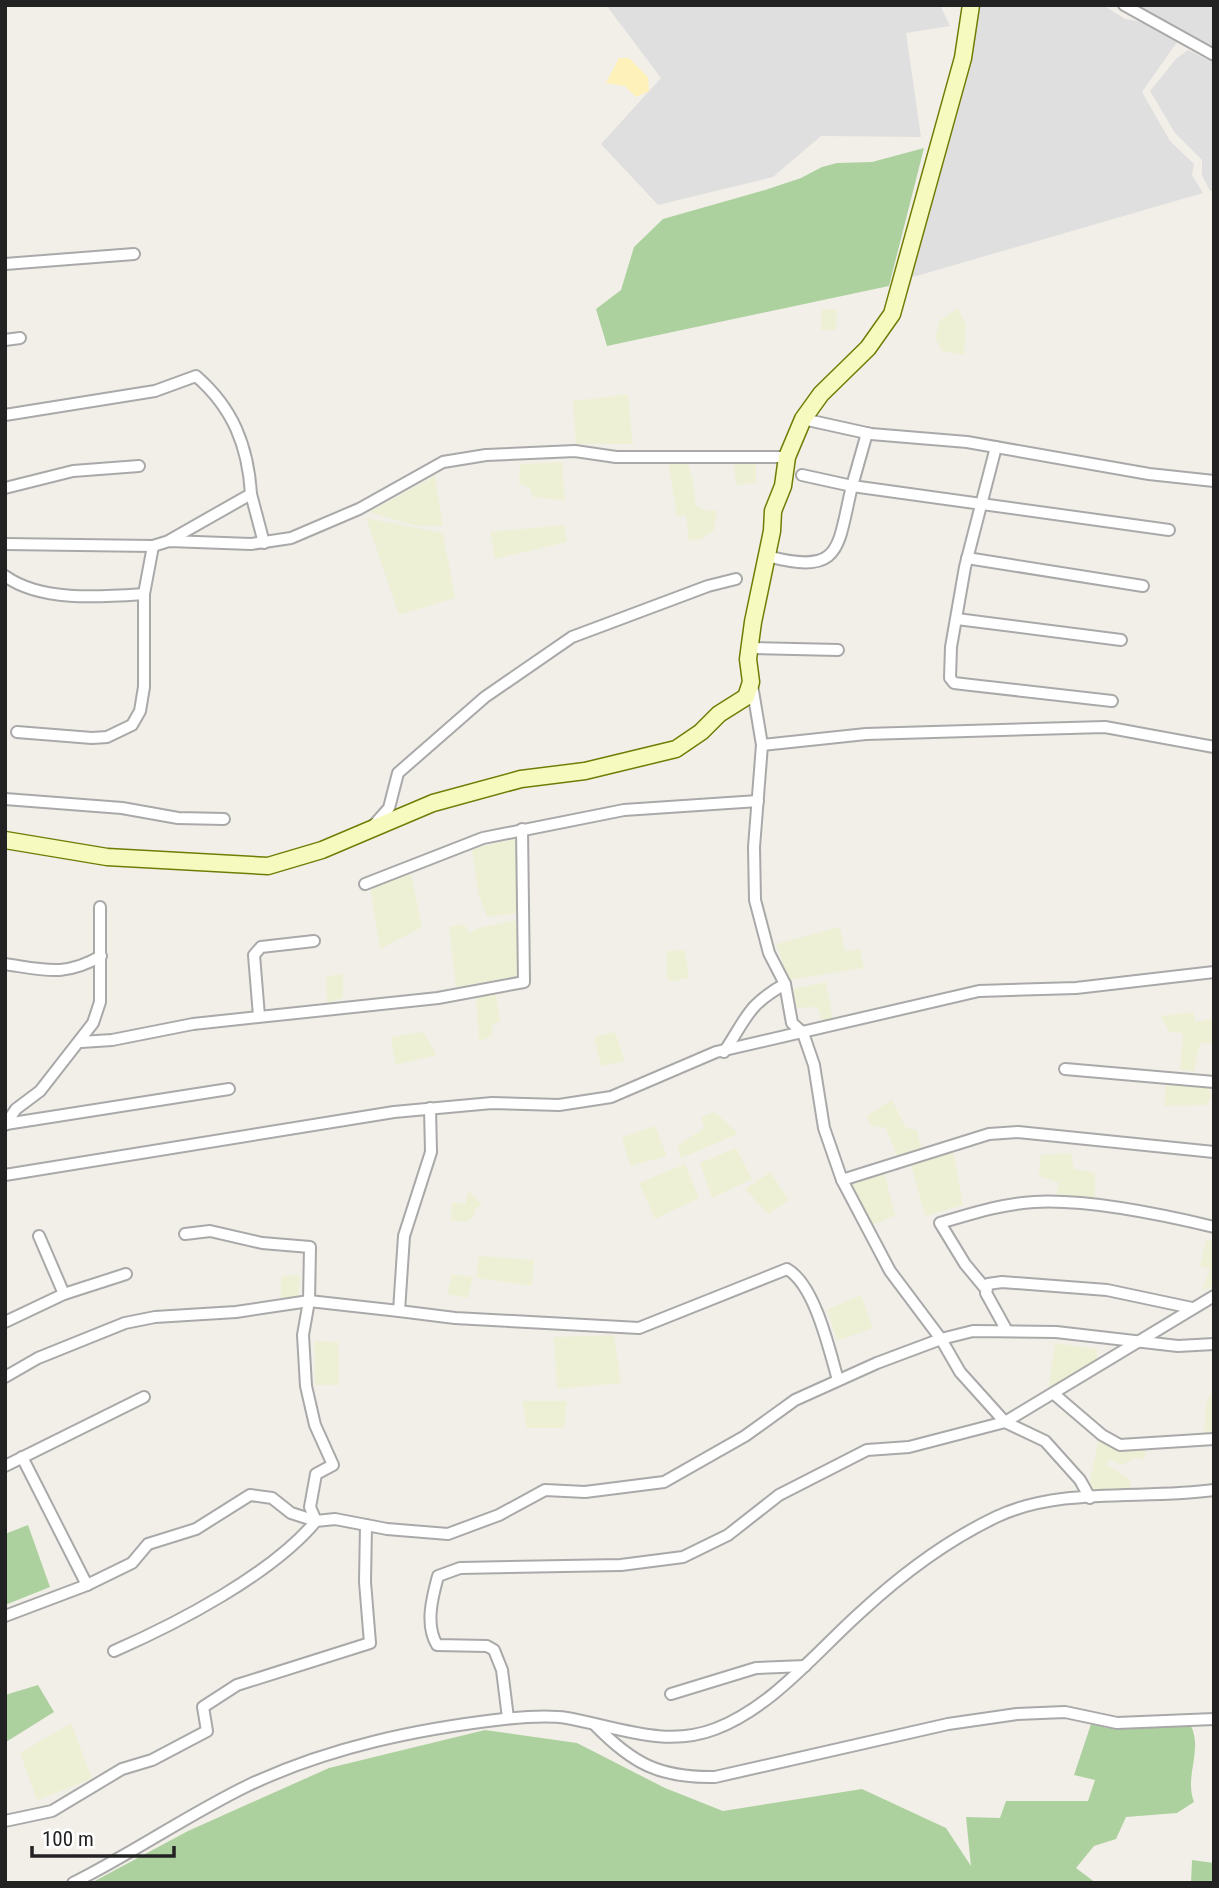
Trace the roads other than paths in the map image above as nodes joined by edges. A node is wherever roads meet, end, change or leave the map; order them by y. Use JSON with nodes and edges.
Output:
{"nodes":[{"id":1,"x":971,"y":5,"type":"edge"},
{"id":2,"x":1125,"y":5,"type":"edge"},
{"id":3,"x":1214,"y":55,"type":"edge"},
{"id":4,"x":134,"y":254,"type":"dead end"},
{"id":5,"x":5,"y":264,"type":"edge"},
{"id":6,"x":20,"y":338,"type":"dead end"},
{"id":7,"x":5,"y":340,"type":"edge"},
{"id":8,"x":5,"y":415,"type":"edge"},
{"id":9,"x":803,"y":419,"type":"junction"},
{"id":10,"x":867,"y":433,"type":"junction"},
{"id":11,"x":996,"y":447,"type":"junction"},
{"id":12,"x":788,"y":457,"type":"junction"},
{"id":13,"x":139,"y":466,"type":"dead end"},
{"id":14,"x":802,"y":475,"type":"dead end"},
{"id":15,"x":1214,"y":481,"type":"edge"},
{"id":16,"x":852,"y":486,"type":"junction"},
{"id":17,"x":5,"y":488,"type":"edge"},
{"id":18,"x":251,"y":494,"type":"junction"},
{"id":19,"x":979,"y":504,"type":"junction"},
{"id":20,"x":1169,"y":530,"type":"dead end"},
{"id":21,"x":169,"y":541,"type":"junction"},
{"id":22,"x":264,"y":543,"type":"junction"},
{"id":23,"x":5,"y":544,"type":"edge"},
{"id":24,"x":153,"y":546,"type":"junction"},
{"id":25,"x":766,"y":556,"type":"junction"},
{"id":26,"x":967,"y":558,"type":"junction"},
{"id":27,"x":5,"y":576,"type":"edge"},
{"id":28,"x":736,"y":579,"type":"dead end"},
{"id":29,"x":1143,"y":586,"type":"dead end"},
{"id":30,"x":144,"y":594,"type":"junction"},
{"id":31,"x":957,"y":619,"type":"junction"},
{"id":32,"x":1121,"y":640,"type":"dead end"},
{"id":33,"x":750,"y":648,"type":"junction"},
{"id":34,"x":838,"y":650,"type":"dead end"},
{"id":35,"x":751,"y":682,"type":"junction"},
{"id":36,"x":1112,"y":701,"type":"dead end"},
{"id":37,"x":17,"y":732,"type":"dead end"},
{"id":38,"x":762,"y":745,"type":"junction"},
{"id":39,"x":1214,"y":747,"type":"edge"},
{"id":40,"x":5,"y":799,"type":"edge"},
{"id":41,"x":758,"y":801,"type":"junction"},
{"id":42,"x":224,"y":819,"type":"dead end"},
{"id":43,"x":522,"y":829,"type":"junction"},
{"id":44,"x":369,"y":830,"type":"junction"},
{"id":45,"x":5,"y":839,"type":"edge"},
{"id":46,"x":365,"y":884,"type":"dead end"},
{"id":47,"x":100,"y":907,"type":"dead end"},
{"id":48,"x":314,"y":940,"type":"dead end"},
{"id":49,"x":102,"y":956,"type":"junction"},
{"id":50,"x":5,"y":964,"type":"edge"},
{"id":51,"x":1214,"y":972,"type":"edge"},
{"id":52,"x":786,"y":984,"type":"junction"},
{"id":53,"x":259,"y":1016,"type":"junction"},
{"id":54,"x":803,"y":1033,"type":"junction"},
{"id":55,"x":80,"y":1042,"type":"junction"},
{"id":56,"x":724,"y":1052,"type":"junction"},
{"id":57,"x":1065,"y":1069,"type":"dead end"},
{"id":58,"x":1214,"y":1082,"type":"edge"},
{"id":59,"x":229,"y":1088,"type":"dead end"},
{"id":60,"x":430,"y":1108,"type":"junction"},
{"id":61,"x":6,"y":1124,"type":"edge"},
{"id":62,"x":1214,"y":1152,"type":"edge"},
{"id":63,"x":5,"y":1175,"type":"edge"},
{"id":64,"x":842,"y":1180,"type":"junction"},
{"id":65,"x":1214,"y":1227,"type":"edge"},
{"id":66,"x":185,"y":1234,"type":"dead end"},
{"id":67,"x":39,"y":1236,"type":"dead end"},
{"id":68,"x":126,"y":1273,"type":"dead end"},
{"id":69,"x":985,"y":1288,"type":"junction"},
{"id":70,"x":64,"y":1294,"type":"junction"},
{"id":71,"x":1214,"y":1296,"type":"edge"},
{"id":72,"x":309,"y":1301,"type":"junction"},
{"id":73,"x":1192,"y":1308,"type":"junction"},
{"id":74,"x":399,"y":1311,"type":"junction"},
{"id":75,"x":5,"y":1322,"type":"edge"},
{"id":76,"x":1007,"y":1331,"type":"junction"},
{"id":77,"x":941,"y":1339,"type":"junction"},
{"id":78,"x":1138,"y":1340,"type":"junction"},
{"id":79,"x":1214,"y":1344,"type":"edge"},
{"id":80,"x":5,"y":1376,"type":"edge"},
{"id":81,"x":838,"y":1380,"type":"junction"},
{"id":82,"x":1054,"y":1394,"type":"junction"},
{"id":83,"x":144,"y":1396,"type":"dead end"},
{"id":84,"x":1005,"y":1422,"type":"junction"},
{"id":85,"x":1214,"y":1439,"type":"edge"},
{"id":86,"x":22,"y":1457,"type":"junction"},
{"id":87,"x":5,"y":1466,"type":"edge"},
{"id":88,"x":1214,"y":1490,"type":"edge"},
{"id":89,"x":1090,"y":1498,"type":"junction"},
{"id":90,"x":316,"y":1521,"type":"junction"},
{"id":91,"x":366,"y":1525,"type":"junction"},
{"id":92,"x":87,"y":1584,"type":"junction"},
{"id":93,"x":5,"y":1616,"type":"edge"},
{"id":94,"x":114,"y":1651,"type":"dead end"},
{"id":95,"x":805,"y":1666,"type":"junction"},
{"id":96,"x":670,"y":1694,"type":"dead end"},
{"id":97,"x":508,"y":1718,"type":"junction"},
{"id":98,"x":1214,"y":1719,"type":"edge"},
{"id":99,"x":595,"y":1725,"type":"junction"},
{"id":100,"x":5,"y":1821,"type":"edge"},
{"id":101,"x":73,"y":1883,"type":"edge"}],
"edges":[{"from":1,"to":9,"type":"main road"},
{"from":2,"to":3,"type":"street"},
{"from":4,"to":5,"type":"street"},
{"from":6,"to":7,"type":"street"},
{"from":8,"to":18,"type":"street"},
{"from":9,"to":10,"type":"street"},
{"from":9,"to":12,"type":"main road"},
{"from":10,"to":11,"type":"street"},
{"from":10,"to":16,"type":"street"},
{"from":11,"to":15,"type":"street"},
{"from":11,"to":19,"type":"street"},
{"from":12,"to":22,"type":"street"},
{"from":12,"to":25,"type":"main road"},
{"from":13,"to":17,"type":"street"},
{"from":14,"to":16,"type":"street"},
{"from":16,"to":19,"type":"street"},
{"from":16,"to":25,"type":"street"},
{"from":18,"to":21,"type":"street"},
{"from":18,"to":22,"type":"street"},
{"from":19,"to":20,"type":"street"},
{"from":19,"to":26,"type":"street"},
{"from":21,"to":22,"type":"street"},
{"from":21,"to":24,"type":"street"},
{"from":23,"to":24,"type":"street"},
{"from":24,"to":30,"type":"street"},
{"from":25,"to":33,"type":"main road"},
{"from":26,"to":29,"type":"street"},
{"from":26,"to":31,"type":"street"},
{"from":27,"to":30,"type":"street"},
{"from":28,"to":44,"type":"street"},
{"from":30,"to":37,"type":"street"},
{"from":31,"to":32,"type":"street"},
{"from":31,"to":36,"type":"street"},
{"from":33,"to":34,"type":"street"},
{"from":33,"to":35,"type":"main road"},
{"from":35,"to":38,"type":"street"},
{"from":35,"to":44,"type":"main road"},
{"from":38,"to":39,"type":"street"},
{"from":38,"to":41,"type":"street"},
{"from":40,"to":42,"type":"street"},
{"from":41,"to":43,"type":"street"},
{"from":41,"to":52,"type":"street"},
{"from":43,"to":46,"type":"street"},
{"from":43,"to":53,"type":"street"},
{"from":44,"to":45,"type":"main road"},
{"from":47,"to":49,"type":"street"},
{"from":48,"to":53,"type":"street"},
{"from":49,"to":50,"type":"street"},
{"from":49,"to":55,"type":"street"},
{"from":51,"to":54,"type":"street"},
{"from":52,"to":54,"type":"street"},
{"from":52,"to":56,"type":"street"},
{"from":53,"to":55,"type":"street"},
{"from":54,"to":56,"type":"street"},
{"from":54,"to":64,"type":"street"},
{"from":55,"to":61,"type":"street"},
{"from":56,"to":60,"type":"street"},
{"from":57,"to":58,"type":"street"},
{"from":59,"to":61,"type":"street"},
{"from":60,"to":63,"type":"street"},
{"from":60,"to":74,"type":"street"},
{"from":62,"to":64,"type":"street"},
{"from":64,"to":77,"type":"street"},
{"from":65,"to":69,"type":"street"},
{"from":66,"to":72,"type":"street"},
{"from":67,"to":70,"type":"street"},
{"from":68,"to":70,"type":"street"},
{"from":69,"to":73,"type":"street"},
{"from":69,"to":76,"type":"street"},
{"from":70,"to":75,"type":"street"},
{"from":71,"to":73,"type":"street"},
{"from":72,"to":74,"type":"street"},
{"from":72,"to":80,"type":"street"},
{"from":72,"to":90,"type":"street"},
{"from":73,"to":78,"type":"street"},
{"from":74,"to":81,"type":"street"},
{"from":76,"to":77,"type":"street"},
{"from":76,"to":78,"type":"street"},
{"from":77,"to":81,"type":"street"},
{"from":77,"to":84,"type":"street"},
{"from":78,"to":79,"type":"street"},
{"from":78,"to":82,"type":"street"},
{"from":81,"to":91,"type":"street"},
{"from":82,"to":84,"type":"street"},
{"from":82,"to":85,"type":"street"},
{"from":83,"to":86,"type":"street"},
{"from":84,"to":89,"type":"street"},
{"from":84,"to":97,"type":"street"},
{"from":86,"to":87,"type":"street"},
{"from":86,"to":92,"type":"street"},
{"from":88,"to":89,"type":"street"},
{"from":89,"to":95,"type":"street"},
{"from":90,"to":91,"type":"street"},
{"from":90,"to":92,"type":"street"},
{"from":90,"to":94,"type":"street"},
{"from":91,"to":100,"type":"street"},
{"from":92,"to":93,"type":"street"},
{"from":95,"to":96,"type":"street"},
{"from":95,"to":99,"type":"street"},
{"from":97,"to":99,"type":"street"},
{"from":97,"to":101,"type":"street"},
{"from":98,"to":99,"type":"street"}]}
